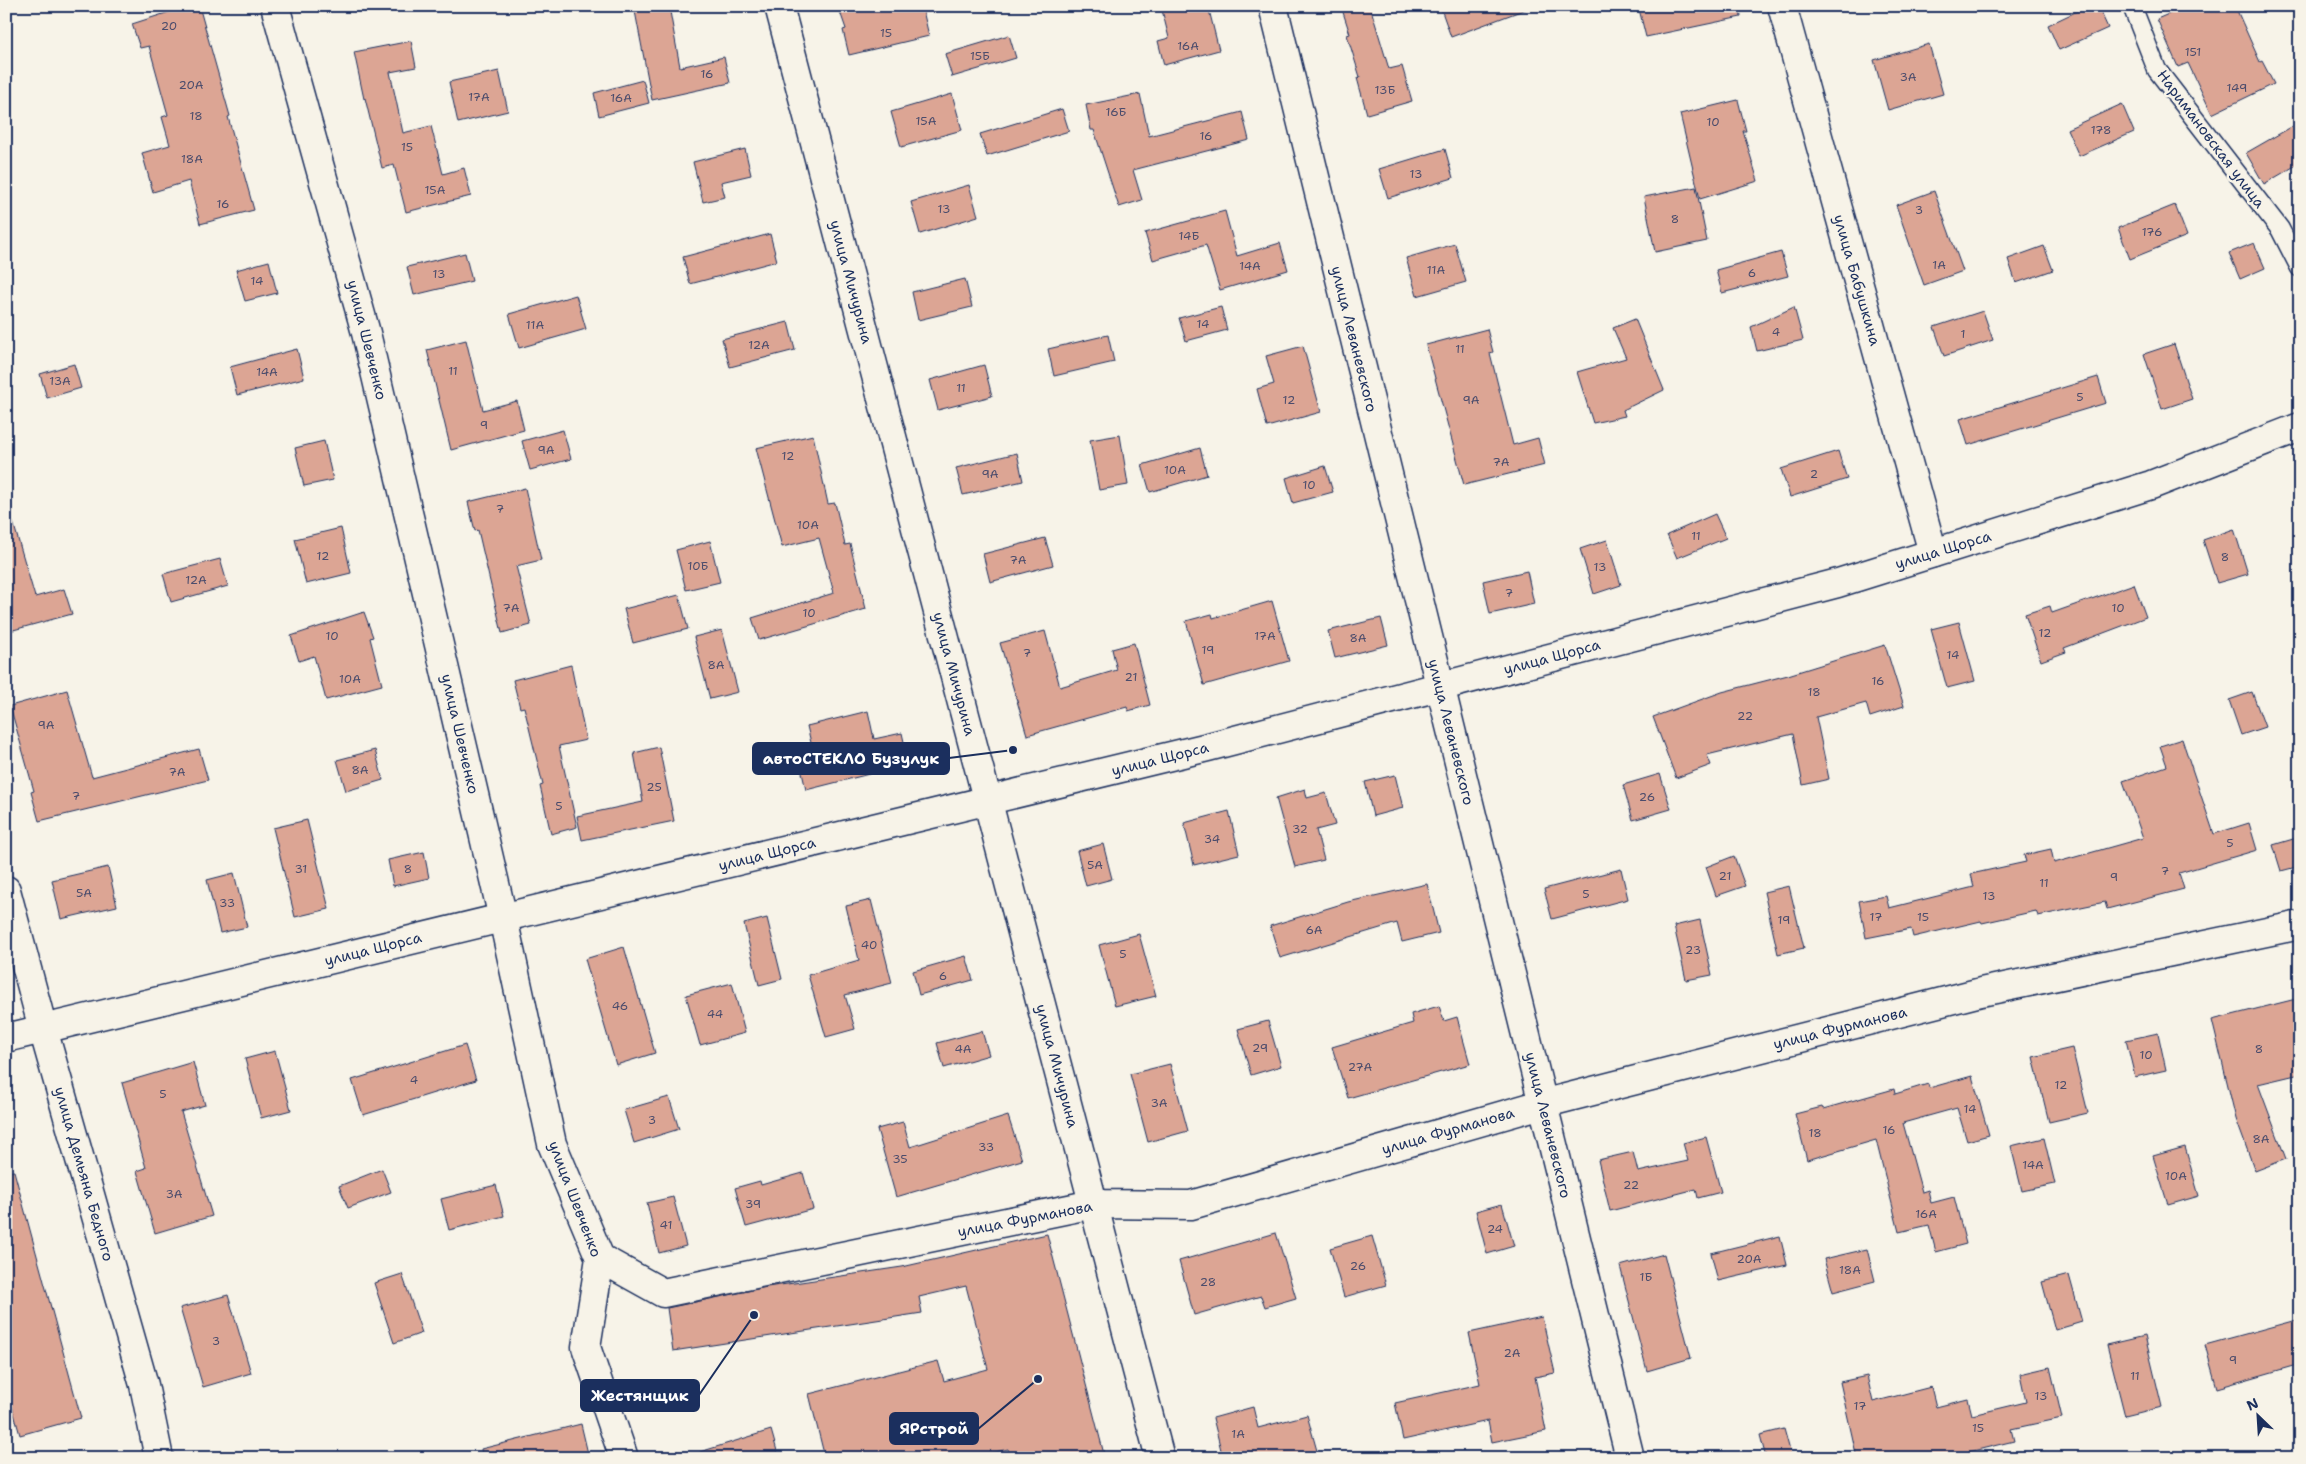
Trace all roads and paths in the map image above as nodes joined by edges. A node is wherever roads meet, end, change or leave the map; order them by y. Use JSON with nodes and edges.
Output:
{"nodes":[{"id":1,"x":275,"y":6,"type":"edge"},
{"id":2,"x":778,"y":6,"type":"edge"},
{"id":3,"x":1273,"y":6,"type":"edge"},
{"id":4,"x":1782,"y":6,"type":"edge"},
{"id":5,"x":2132,"y":6,"type":"edge"},
{"id":6,"x":2300,"y":268,"type":"edge"},
{"id":7,"x":2300,"y":427,"type":"edge"},
{"id":8,"x":1933,"y":553,"type":"junction"},
{"id":9,"x":1440,"y":686,"type":"junction"},
{"id":10,"x":987,"y":801,"type":"junction"},
{"id":11,"x":6,"y":890,"type":"edge"},
{"id":12,"x":503,"y":918,"type":"junction"},
{"id":13,"x":2300,"y":925,"type":"edge"},
{"id":14,"x":43,"y":1029,"type":"junction"},
{"id":15,"x":6,"y":1038,"type":"edge"},
{"id":16,"x":1542,"y":1104,"type":"junction"},
{"id":17,"x":1093,"y":1204,"type":"junction"},
{"id":18,"x":600,"y":1258,"type":"junction"},
{"id":19,"x":159,"y":1458,"type":"edge"},
{"id":20,"x":624,"y":1458,"type":"edge"},
{"id":21,"x":1160,"y":1458,"type":"edge"},
{"id":22,"x":1630,"y":1458,"type":"edge"}],
"edges":[{"from":1,"to":12,"type":"street","name":"улица Шевченко"},
{"from":2,"to":10,"type":"street","name":"улица Мичурина"},
{"from":3,"to":9,"type":"street","name":"улица Леваневского"},
{"from":4,"to":8,"type":"street","name":"улица Бабушкина"},
{"from":5,"to":6,"type":"lane","name":"Наримановская улица"},
{"from":7,"to":8,"type":"street","name":"улица Щорса"},
{"from":8,"to":9,"type":"street","name":"улица Щорса"},
{"from":9,"to":10,"type":"street","name":"улица Щорса"},
{"from":9,"to":16,"type":"street","name":"улица Леваневского"},
{"from":10,"to":12,"type":"street","name":"улица Щорса"},
{"from":10,"to":17,"type":"street","name":"улица Мичурина"},
{"from":11,"to":14,"type":"street","name":"улица Демьяна Бедного"},
{"from":12,"to":14,"type":"street","name":"улица Щорса"},
{"from":12,"to":18,"type":"street","name":"улица Шевченко"},
{"from":13,"to":16,"type":"street","name":"улица Фурманова"},
{"from":14,"to":15,"type":"street","name":"улица Щорса"},
{"from":14,"to":19,"type":"street","name":"улица Демьяна Бедного"},
{"from":16,"to":17,"type":"street","name":"улица Фурманова"},
{"from":16,"to":22,"type":"street","name":"улица Леваневского"},
{"from":17,"to":18,"type":"street","name":"улица Фурманова"},
{"from":17,"to":21,"type":"street","name":"улица Мичурина"},
{"from":18,"to":20,"type":"street","name":"улица Шевченко"}]}
